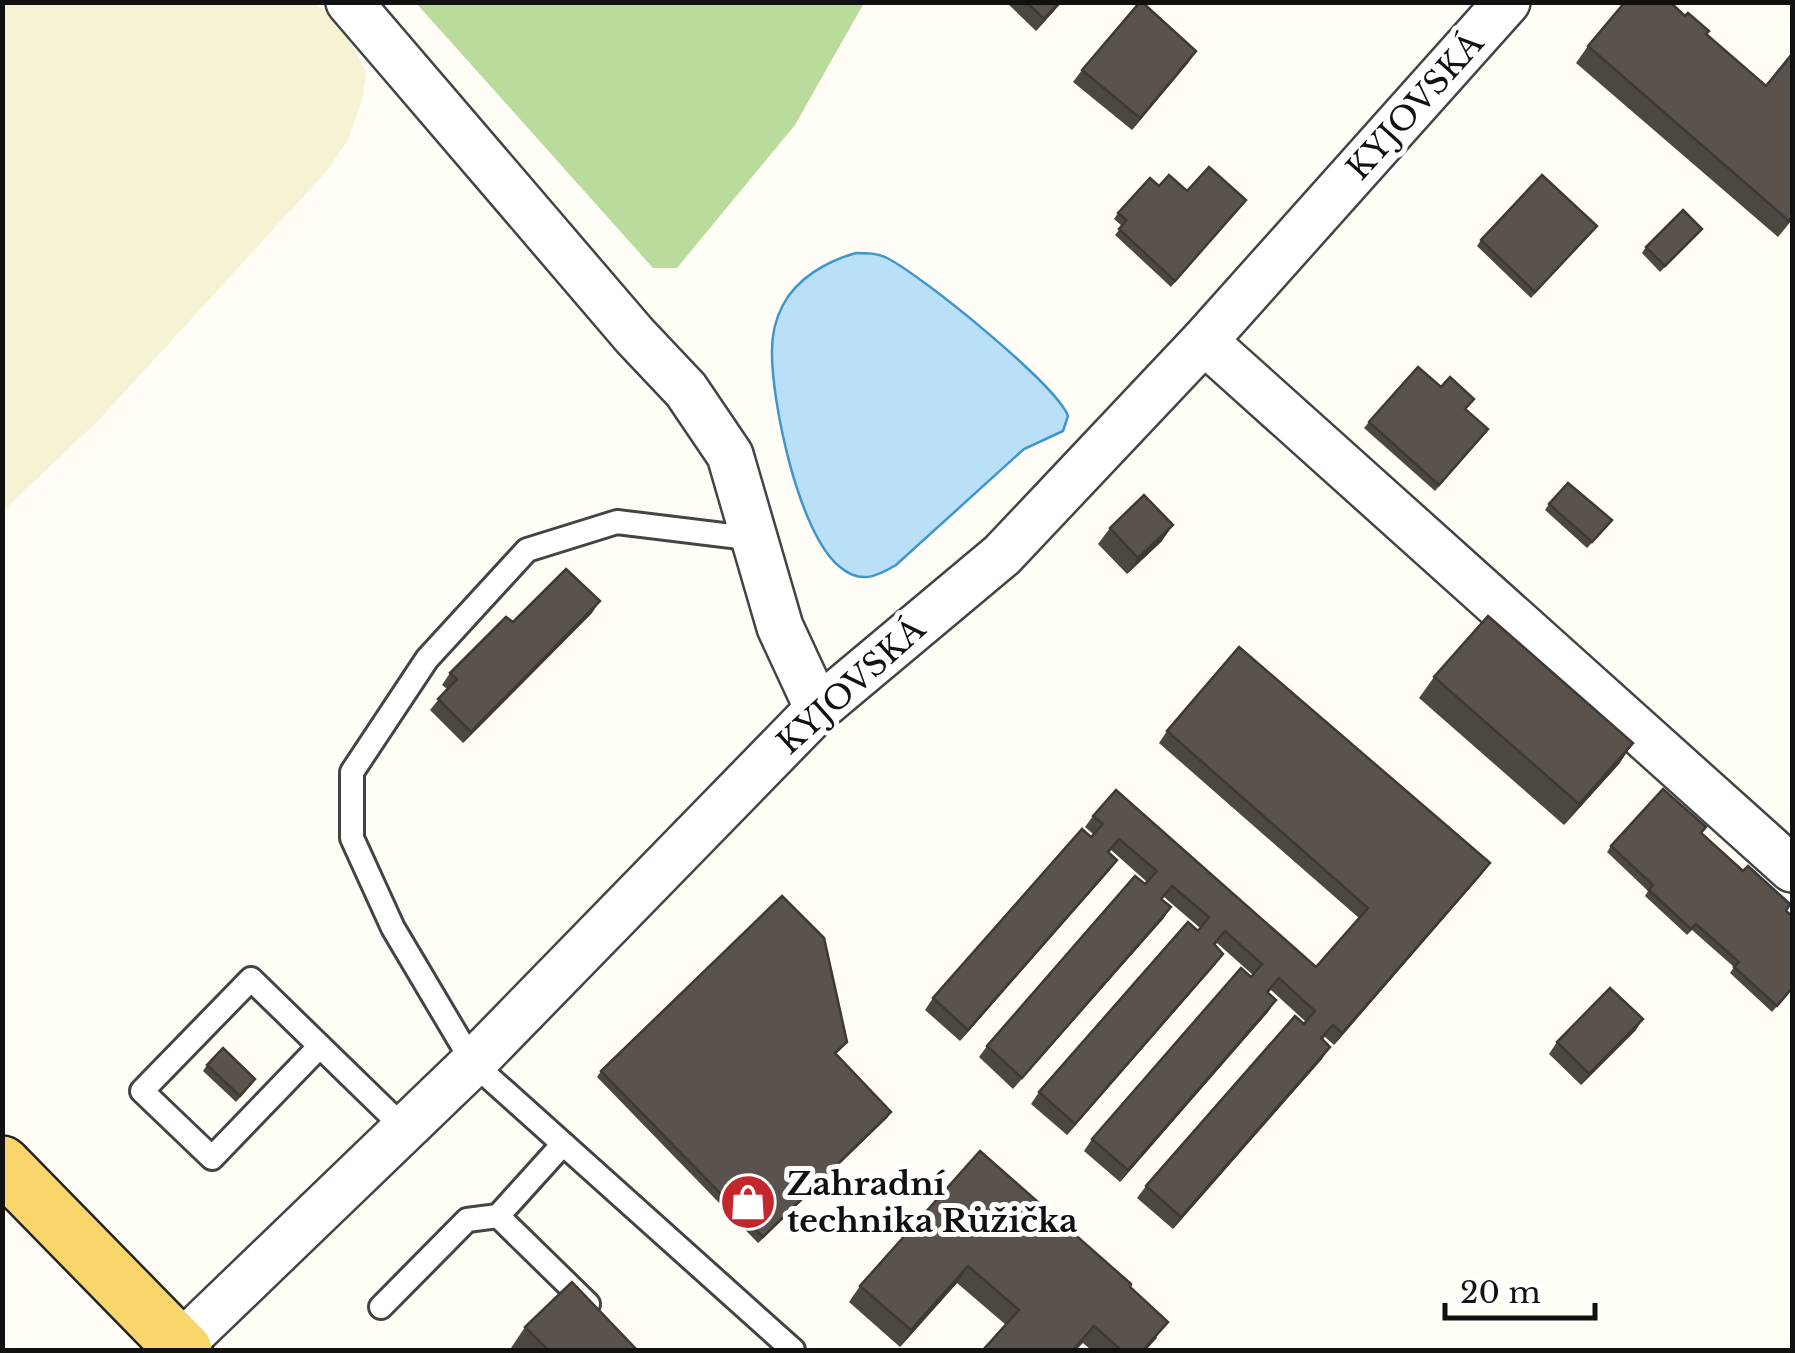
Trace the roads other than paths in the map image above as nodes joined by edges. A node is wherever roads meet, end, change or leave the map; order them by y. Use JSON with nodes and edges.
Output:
{"nodes":[{"id":1,"x":349,"y":2,"type":"edge"},
{"id":2,"x":1507,"y":2,"type":"edge"},
{"id":3,"x":1204,"y":341,"type":"junction"},
{"id":4,"x":756,"y":539,"type":"junction"},
{"id":5,"x":818,"y":709,"type":"junction"},
{"id":6,"x":1792,"y":869,"type":"edge"},
{"id":7,"x":320,"y":1046,"type":"junction"},
{"id":8,"x":473,"y":1064,"type":"junction"},
{"id":9,"x":406,"y":1128,"type":"junction"},
{"id":10,"x":563,"y":1144,"type":"junction"},
{"id":11,"x":2,"y":1164,"type":"edge"},
{"id":12,"x":498,"y":1216,"type":"junction"},
{"id":13,"x":381,"y":1308,"type":"dead end"},
{"id":14,"x":608,"y":1324,"type":"edge"},
{"id":15,"x":180,"y":1349,"type":"edge"},
{"id":16,"x":793,"y":1350,"type":"edge"}],
"edges":[{"from":1,"to":4,"type":"street"},
{"from":2,"to":3,"type":"street","name":"KYJOVSKÁ"},
{"from":3,"to":5,"type":"street","name":"KYJOVSKÁ"},
{"from":3,"to":6,"type":"street"},
{"from":4,"to":5,"type":"street"},
{"from":4,"to":8,"type":"lane"},
{"from":5,"to":8,"type":"street","name":"KYJOVSKÁ"},
{"from":7,"to":7,"type":"lane"},
{"from":7,"to":9,"type":"lane"},
{"from":8,"to":9,"type":"street","name":"KYJOVSKÁ"},
{"from":8,"to":10,"type":"lane"},
{"from":9,"to":15,"type":"street","name":"KYJOVSKÁ"},
{"from":10,"to":12,"type":"lane"},
{"from":10,"to":16,"type":"lane"},
{"from":11,"to":15,"type":"main road"},
{"from":12,"to":13,"type":"lane"},
{"from":12,"to":14,"type":"lane"}]}
